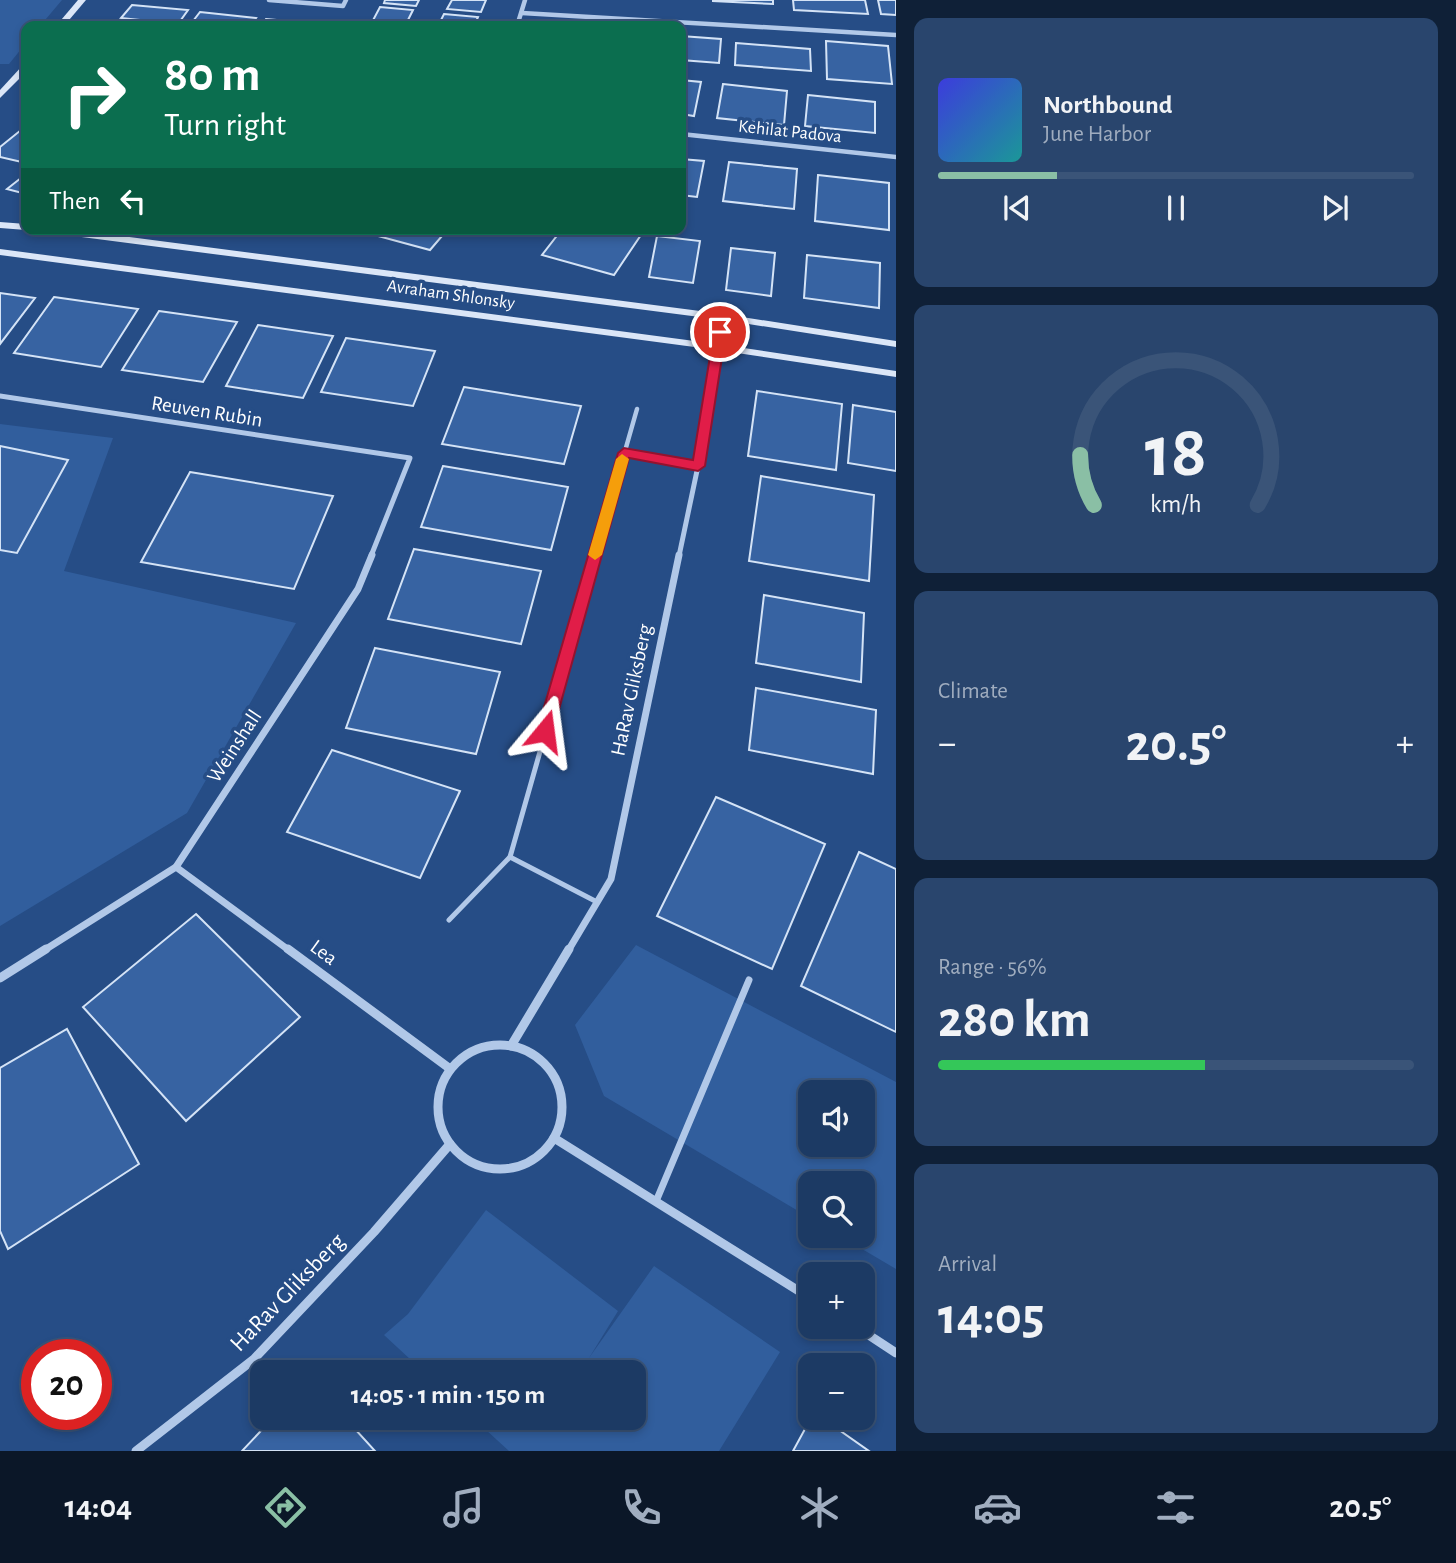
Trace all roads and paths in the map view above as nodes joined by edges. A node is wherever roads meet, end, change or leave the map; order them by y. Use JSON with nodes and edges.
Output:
{"nodes":[{"id":1,"x":82,"y":0,"type":"edge"},
{"id":2,"x":269,"y":0,"type":"edge"},
{"id":3,"x":346,"y":0,"type":"edge"},
{"id":4,"x":526,"y":0,"type":"edge"},
{"id":5,"x":522,"y":13,"type":"junction"},
{"id":6,"x":64,"y":21,"type":"edge"},
{"id":7,"x":519,"y":21,"type":"edge"},
{"id":8,"x":658,"y":21,"type":"edge"},
{"id":9,"x":686,"y":23,"type":"edge"},
{"id":10,"x":896,"y":35,"type":"edge"},
{"id":11,"x":21,"y":71,"type":"edge"},
{"id":12,"x":2,"y":90,"type":"edge"},
{"id":13,"x":686,"y":135,"type":"edge"},
{"id":14,"x":896,"y":157,"type":"edge"},
{"id":15,"x":0,"y":225,"type":"edge"},
{"id":16,"x":21,"y":227,"type":"edge"},
{"id":17,"x":89,"y":235,"type":"edge"},
{"id":18,"x":0,"y":252,"type":"edge"},
{"id":19,"x":723,"y":317,"type":"junction"},
{"id":20,"x":896,"y":344,"type":"edge"},
{"id":21,"x":717,"y":347,"type":"junction"},
{"id":22,"x":896,"y":374,"type":"edge"},
{"id":23,"x":0,"y":396,"type":"edge"},
{"id":24,"x":637,"y":409,"type":"dead end"},
{"id":25,"x":624,"y":453,"type":"junction"},
{"id":26,"x":410,"y":458,"type":"joint"},
{"id":27,"x":698,"y":466,"type":"junction"},
{"id":28,"x":510,"y":858,"type":"junction"},
{"id":29,"x":176,"y":867,"type":"junction"},
{"id":30,"x":597,"y":902,"type":"junction"},
{"id":31,"x":449,"y":920,"type":"dead end"},
{"id":32,"x":0,"y":978,"type":"edge"},
{"id":33,"x":749,"y":980,"type":"dead end"},
{"id":34,"x":511,"y":1046,"type":"junction"},
{"id":35,"x":449,"y":1068,"type":"junction"},
{"id":36,"x":554,"y":1138,"type":"junction"},
{"id":37,"x":450,"y":1143,"type":"junction"},
{"id":38,"x":656,"y":1199,"type":"junction"},
{"id":39,"x":798,"y":1290,"type":"edge"},
{"id":40,"x":875,"y":1339,"type":"edge"},
{"id":41,"x":896,"y":1353,"type":"edge"},
{"id":42,"x":136,"y":1451,"type":"edge"}],
"edges":[{"from":1,"to":6,"type":"street"},
{"from":2,"to":3,"type":"street"},
{"from":4,"to":5,"type":"street"},
{"from":5,"to":7,"type":"street"},
{"from":5,"to":8,"type":"street"},
{"from":9,"to":10,"type":"street"},
{"from":11,"to":12,"type":"street"},
{"from":13,"to":14,"type":"street","name":"Kehilat Padova"},
{"from":15,"to":16,"type":"street"},
{"from":17,"to":19,"type":"street","name":"Avraham Shlonsky"},
{"from":18,"to":21,"type":"street","name":"Avraham Shlonsky"},
{"from":19,"to":20,"type":"street","name":"Avraham Shlonsky"},
{"from":19,"to":21,"type":"street","name":"HaRav Gliksberg"},
{"from":21,"to":22,"type":"street","name":"Avraham Shlonsky"},
{"from":21,"to":27,"type":"street","name":"HaRav Gliksberg"},
{"from":23,"to":26,"type":"street","name":"Reuven Rubin"},
{"from":24,"to":25,"type":"lane"},
{"from":25,"to":27,"type":"lane"},
{"from":25,"to":28,"type":"lane"},
{"from":26,"to":29,"type":"street","name":"Weinshall"},
{"from":27,"to":30,"type":"street","name":"HaRav Gliksberg"},
{"from":28,"to":30,"type":"lane"},
{"from":28,"to":31,"type":"lane"},
{"from":29,"to":32,"type":"street","name":"Weinshall"},
{"from":29,"to":35,"type":"street","name":"Lea"},
{"from":30,"to":34,"type":"street","name":"HaRav Gliksberg"},
{"from":33,"to":38,"type":"lane"},
{"from":34,"to":35,"type":"street"},
{"from":34,"to":36,"type":"street"},
{"from":35,"to":37,"type":"street"},
{"from":36,"to":37,"type":"street"},
{"from":36,"to":38,"type":"street"},
{"from":37,"to":42,"type":"street","name":"HaRav Gliksberg"},
{"from":38,"to":39,"type":"street"},
{"from":40,"to":41,"type":"street"}]}
